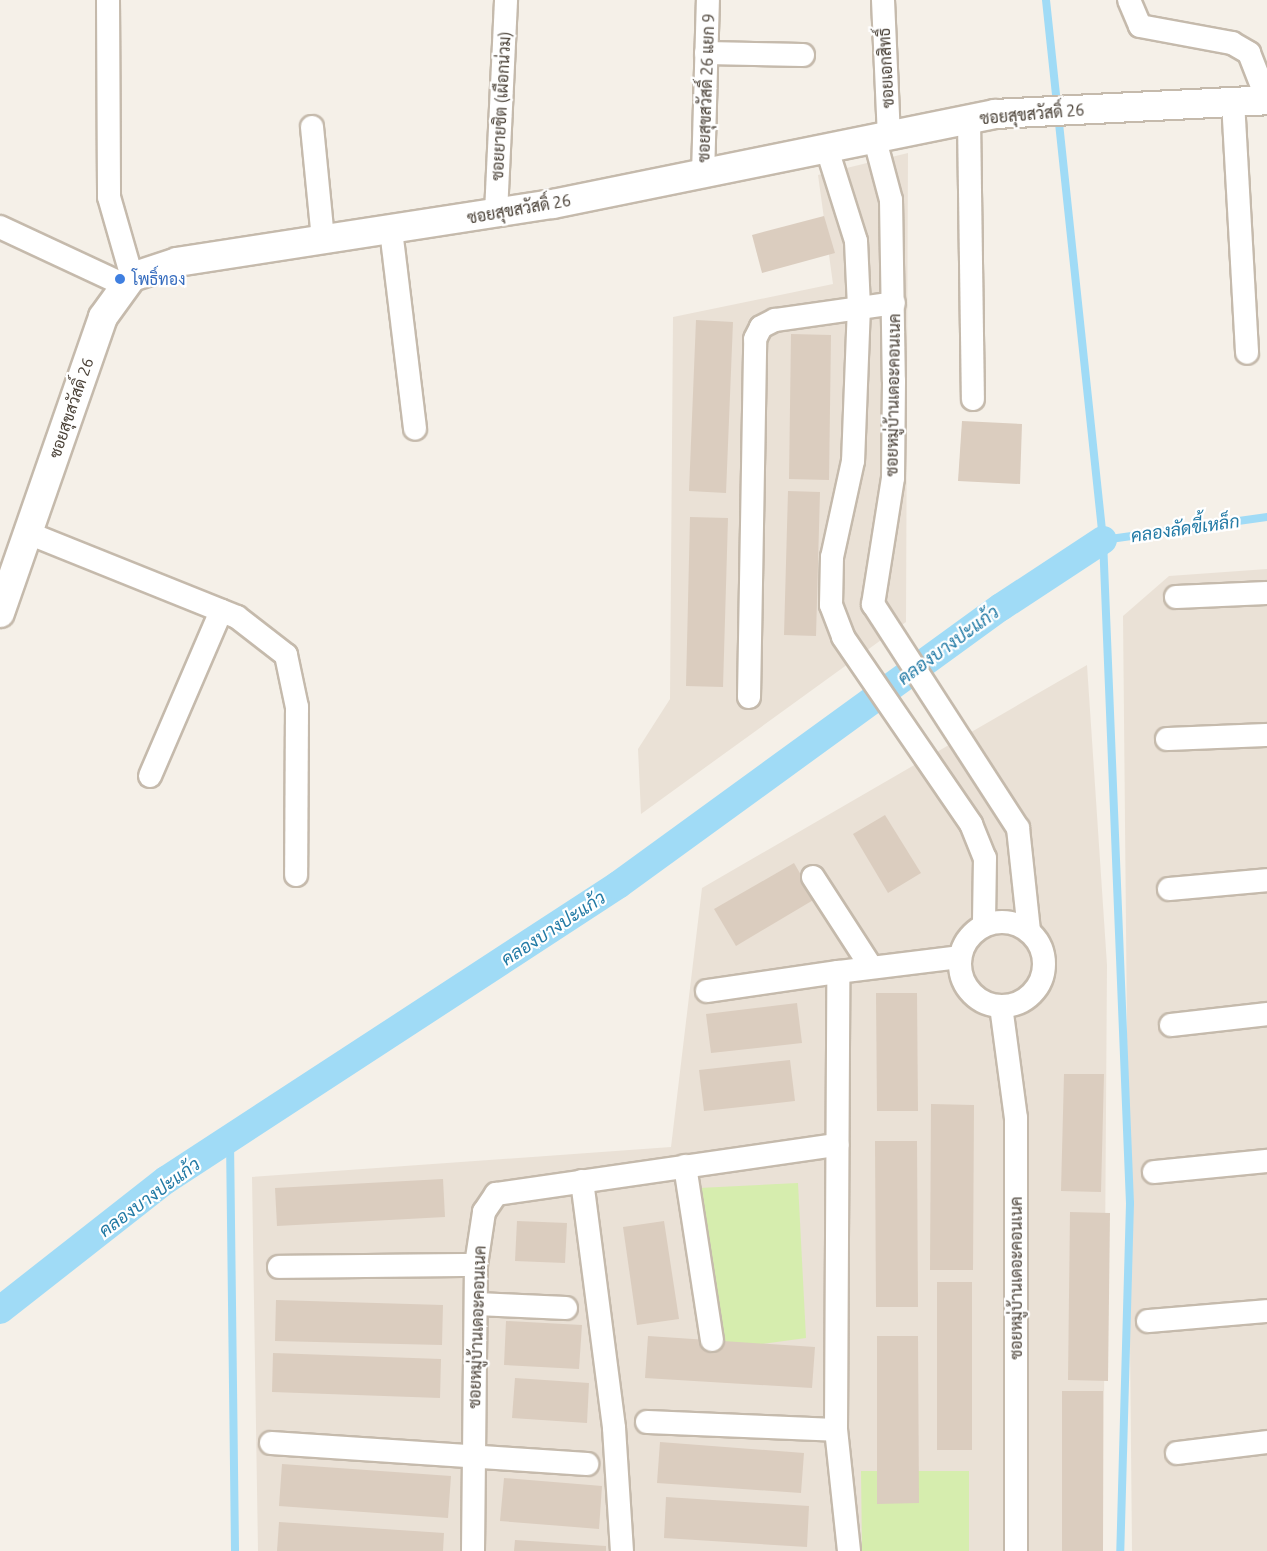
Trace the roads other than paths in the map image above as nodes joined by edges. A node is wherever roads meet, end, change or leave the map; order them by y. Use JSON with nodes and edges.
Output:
{"nodes":[{"id":1,"x":108,"y":0,"type":"edge"},
{"id":2,"x":506,"y":0,"type":"edge"},
{"id":3,"x":708,"y":0,"type":"edge"},
{"id":4,"x":883,"y":0,"type":"edge"},
{"id":5,"x":1129,"y":0,"type":"edge"},
{"id":6,"x":706,"y":53,"type":"junction"},
{"id":7,"x":803,"y":55,"type":"dead end"},
{"id":8,"x":1267,"y":99,"type":"edge"},
{"id":9,"x":1233,"y":101,"type":"junction"},
{"id":10,"x":982,"y":117,"type":"junction"},
{"id":11,"x":312,"y":127,"type":"dead end"},
{"id":12,"x":882,"y":138,"type":"junction"},
{"id":13,"x":827,"y":149,"type":"junction"},
{"id":14,"x":703,"y":176,"type":"junction"},
{"id":15,"x":496,"y":213,"type":"junction"},
{"id":16,"x":0,"y":227,"type":"edge"},
{"id":17,"x":391,"y":230,"type":"junction"},
{"id":18,"x":322,"y":239,"type":"junction"},
{"id":19,"x":127,"y":281,"type":"junction"},
{"id":20,"x":894,"y":303,"type":"junction"},
{"id":21,"x":859,"y":306,"type":"junction"},
{"id":22,"x":1247,"y":353,"type":"dead end"},
{"id":23,"x":973,"y":399,"type":"dead end"},
{"id":24,"x":415,"y":429,"type":"dead end"},
{"id":25,"x":28,"y":533,"type":"junction"},
{"id":26,"x":8,"y":565,"type":"edge"},
{"id":27,"x":1267,"y":593,"type":"edge"},
{"id":28,"x":1176,"y":597,"type":"dead end"},
{"id":29,"x":221,"y":610,"type":"junction"},
{"id":30,"x":0,"y":613,"type":"edge"},
{"id":31,"x":749,"y":696,"type":"dead end"},
{"id":32,"x":1267,"y":735,"type":"edge"},
{"id":33,"x":1167,"y":739,"type":"dead end"},
{"id":34,"x":150,"y":776,"type":"dead end"},
{"id":35,"x":296,"y":875,"type":"dead end"},
{"id":36,"x":813,"y":877,"type":"dead end"},
{"id":37,"x":1267,"y":880,"type":"edge"},
{"id":38,"x":1168,"y":889,"type":"dead end"},
{"id":39,"x":984,"y":925,"type":"junction"},
{"id":40,"x":1029,"y":931,"type":"junction"},
{"id":41,"x":960,"y":957,"type":"junction"},
{"id":42,"x":870,"y":965,"type":"junction"},
{"id":43,"x":838,"y":972,"type":"junction"},
{"id":44,"x":707,"y":991,"type":"dead end"},
{"id":45,"x":1001,"y":1006,"type":"junction"},
{"id":46,"x":1267,"y":1014,"type":"edge"},
{"id":47,"x":1172,"y":1025,"type":"dead end"},
{"id":48,"x":838,"y":1145,"type":"junction"},
{"id":49,"x":1267,"y":1161,"type":"edge"},
{"id":50,"x":685,"y":1166,"type":"junction"},
{"id":51,"x":1154,"y":1172,"type":"dead end"},
{"id":52,"x":582,"y":1180,"type":"junction"},
{"id":53,"x":476,"y":1265,"type":"junction"},
{"id":54,"x":279,"y":1267,"type":"dead end"},
{"id":55,"x":477,"y":1304,"type":"junction"},
{"id":56,"x":566,"y":1308,"type":"dead end"},
{"id":57,"x":1267,"y":1311,"type":"edge"},
{"id":58,"x":1148,"y":1321,"type":"dead end"},
{"id":59,"x":712,"y":1340,"type":"dead end"},
{"id":60,"x":647,"y":1422,"type":"dead end"},
{"id":61,"x":836,"y":1430,"type":"junction"},
{"id":62,"x":1267,"y":1442,"type":"edge"},
{"id":63,"x":271,"y":1443,"type":"dead end"},
{"id":64,"x":1177,"y":1453,"type":"dead end"},
{"id":65,"x":473,"y":1459,"type":"junction"},
{"id":66,"x":587,"y":1464,"type":"dead end"},
{"id":67,"x":473,"y":1551,"type":"edge"},
{"id":68,"x":622,"y":1551,"type":"edge"},
{"id":69,"x":849,"y":1551,"type":"edge"},
{"id":70,"x":1016,"y":1551,"type":"edge"}],
"edges":[{"from":1,"to":19,"type":"street"},
{"from":2,"to":15,"type":"street","name":"ซอยยายชิต (เผือกน่วม)"},
{"from":3,"to":6,"type":"street","name":"ซอยสุขสวัสดิ์ 26 แยก 9"},
{"from":4,"to":12,"type":"street","name":"ซอยเอกสิทธิ์"},
{"from":5,"to":8,"type":"street"},
{"from":6,"to":7,"type":"street"},
{"from":6,"to":14,"type":"street","name":"ซอยสุขสวัสดิ์ 26 แยก 9"},
{"from":8,"to":9,"type":"street","name":"ซอยสุขสวัสดิ์ 26"},
{"from":9,"to":10,"type":"street","name":"ซอยสุขสวัสดิ์ 26"},
{"from":9,"to":22,"type":"street"},
{"from":10,"to":12,"type":"street","name":"ซอยสุขสวัสดิ์ 26"},
{"from":10,"to":23,"type":"street"},
{"from":11,"to":18,"type":"street"},
{"from":12,"to":13,"type":"street","name":"ซอยสุขสวัสดิ์ 26"},
{"from":12,"to":20,"type":"street","name":"ซอยหมู่บ้านเดอะคอนเนค"},
{"from":13,"to":14,"type":"street","name":"ซอยสุขสวัสดิ์ 26"},
{"from":13,"to":21,"type":"street"},
{"from":14,"to":15,"type":"street","name":"ซอยสุขสวัสดิ์ 26"},
{"from":15,"to":17,"type":"street","name":"ซอยสุขสวัสดิ์ 26"},
{"from":16,"to":19,"type":"street"},
{"from":17,"to":18,"type":"street","name":"ซอยสุขสวัสดิ์ 26"},
{"from":17,"to":24,"type":"street"},
{"from":18,"to":19,"type":"street","name":"ซอยสุขสวัสดิ์ 26"},
{"from":19,"to":25,"type":"street","name":"ซอยสุขสวัสดิ์ 26"},
{"from":20,"to":21,"type":"street"},
{"from":20,"to":40,"type":"street","name":"ซอยหมู่บ้านเดอะคอนเนค"},
{"from":21,"to":31,"type":"street"},
{"from":21,"to":39,"type":"street"},
{"from":25,"to":26,"type":"street","name":"ซอยสุขสวัสดิ์ 26"},
{"from":25,"to":29,"type":"street"},
{"from":26,"to":30,"type":"street","name":"ซอยสุขสวัสดิ์ 26"},
{"from":27,"to":28,"type":"street"},
{"from":29,"to":34,"type":"street"},
{"from":29,"to":35,"type":"street"},
{"from":32,"to":33,"type":"street"},
{"from":36,"to":42,"type":"street"},
{"from":37,"to":38,"type":"street"},
{"from":39,"to":40,"type":"street"},
{"from":39,"to":41,"type":"street"},
{"from":40,"to":45,"type":"street","name":"ซอยหมู่บ้านเดอะคอนเนค"},
{"from":41,"to":42,"type":"street"},
{"from":41,"to":45,"type":"street"},
{"from":42,"to":43,"type":"street"},
{"from":43,"to":44,"type":"street"},
{"from":43,"to":48,"type":"street"},
{"from":45,"to":70,"type":"street","name":"ซอยหมู่บ้านเดอะคอนเนค"},
{"from":46,"to":47,"type":"street"},
{"from":48,"to":50,"type":"street","name":"ซอยหมู่บ้านเดอะคอนเนค"},
{"from":48,"to":61,"type":"street"},
{"from":49,"to":51,"type":"street"},
{"from":50,"to":52,"type":"street","name":"ซอยหมู่บ้านเดอะคอนเนค"},
{"from":50,"to":59,"type":"street"},
{"from":52,"to":53,"type":"street","name":"ซอยหมู่บ้านเดอะคอนเนค"},
{"from":52,"to":68,"type":"street"},
{"from":53,"to":54,"type":"street"},
{"from":53,"to":55,"type":"street","name":"ซอยหมู่บ้านเดอะคอนเนค"},
{"from":55,"to":56,"type":"street"},
{"from":55,"to":65,"type":"street","name":"ซอยหมู่บ้านเดอะคอนเนค"},
{"from":57,"to":58,"type":"street"},
{"from":60,"to":61,"type":"street"},
{"from":61,"to":69,"type":"street"},
{"from":62,"to":64,"type":"street"},
{"from":63,"to":65,"type":"street"},
{"from":65,"to":66,"type":"street"},
{"from":65,"to":67,"type":"street","name":"ซอยหมู่บ้านเดอะคอนเนค"}]}
